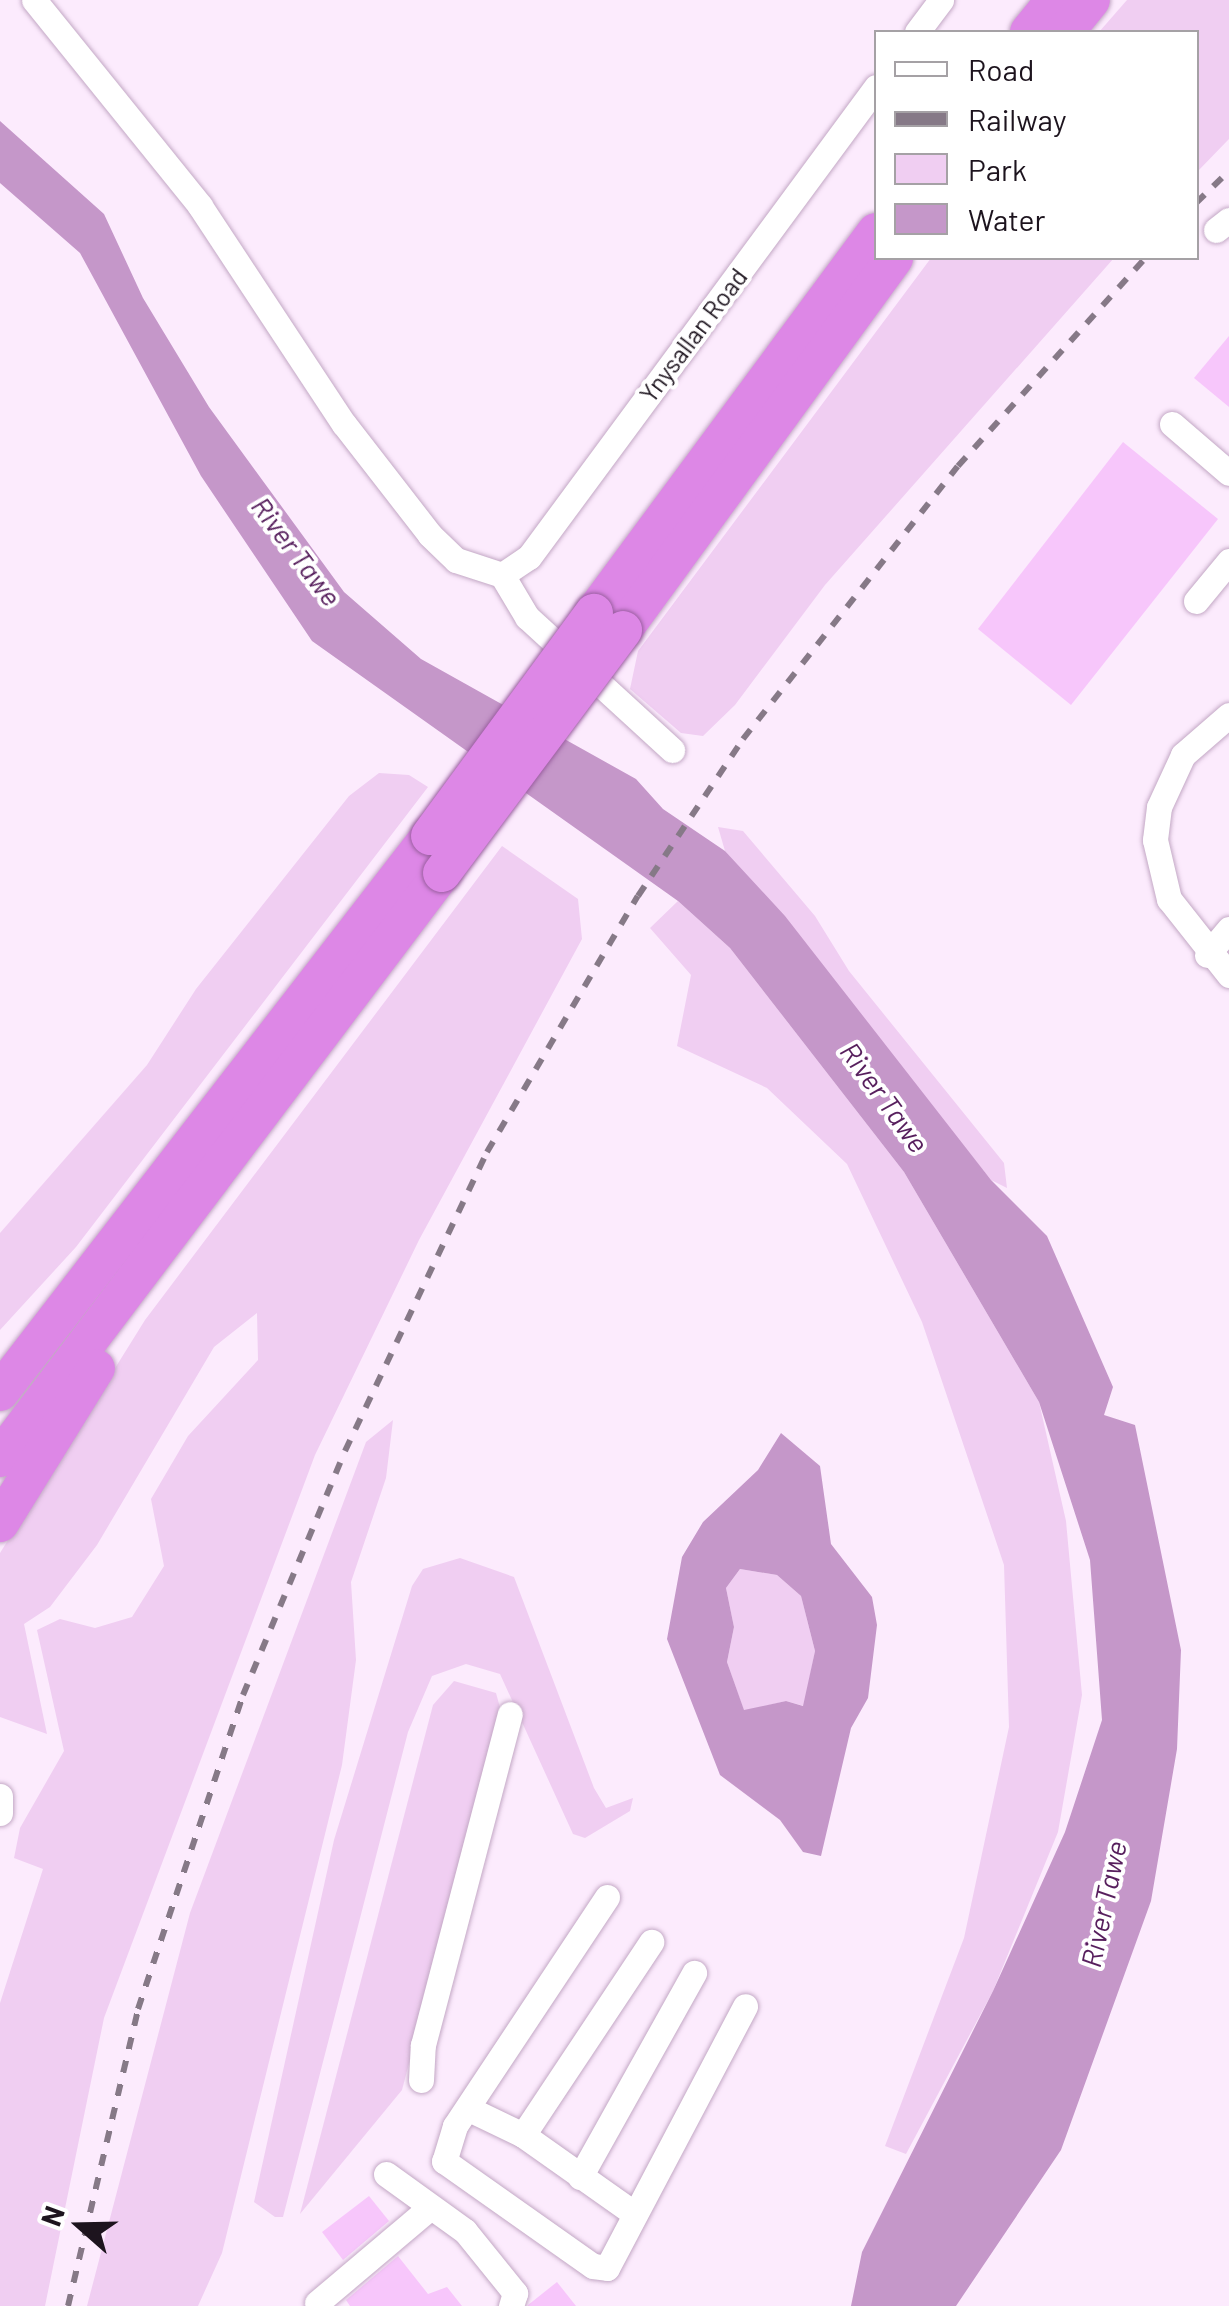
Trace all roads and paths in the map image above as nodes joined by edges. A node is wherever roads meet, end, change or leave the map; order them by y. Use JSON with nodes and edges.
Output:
{"nodes":[{"id":1,"x":34,"y":0,"type":"edge"},
{"id":2,"x":941,"y":0,"type":"edge"},
{"id":3,"x":1054,"y":0,"type":"edge"},
{"id":4,"x":1090,"y":0,"type":"edge"},
{"id":5,"x":918,"y":30,"type":"edge"},
{"id":6,"x":1032,"y":30,"type":"edge"},
{"id":7,"x":1066,"y":30,"type":"edge"},
{"id":8,"x":874,"y":90,"type":"edge"},
{"id":9,"x":874,"y":235,"type":"edge"},
{"id":10,"x":892,"y":260,"type":"edge"},
{"id":11,"x":1172,"y":424,"type":"dead end"},
{"id":12,"x":1229,"y":473,"type":"edge"},
{"id":13,"x":1229,"y":562,"type":"edge"},
{"id":14,"x":502,"y":576,"type":"junction"},
{"id":15,"x":1213,"y":592,"type":"edge"},
{"id":16,"x":608,"y":622,"type":"junction"},
{"id":17,"x":1229,"y":715,"type":"edge"},
{"id":18,"x":672,"y":750,"type":"dead end"},
{"id":19,"x":1229,"y":929,"type":"edge"},
{"id":20,"x":1207,"y":955,"type":"junction"},
{"id":21,"x":1229,"y":974,"type":"edge"},
{"id":22,"x":115,"y":1309,"type":"junction"},
{"id":23,"x":0,"y":1392,"type":"edge"},
{"id":24,"x":0,"y":1458,"type":"edge"},
{"id":25,"x":0,"y":1523,"type":"edge"},
{"id":26,"x":510,"y":1714,"type":"dead end"},
{"id":27,"x":0,"y":1796,"type":"edge"},
{"id":28,"x":0,"y":1813,"type":"edge"},
{"id":29,"x":607,"y":1897,"type":"dead end"},
{"id":30,"x":651,"y":1942,"type":"dead end"},
{"id":31,"x":694,"y":1972,"type":"dead end"},
{"id":32,"x":745,"y":2006,"type":"dead end"},
{"id":33,"x":421,"y":2080,"type":"dead end"},
{"id":34,"x":468,"y":2109,"type":"junction"},
{"id":35,"x":523,"y":2134,"type":"junction"},
{"id":36,"x":386,"y":2174,"type":"dead end"},
{"id":37,"x":580,"y":2178,"type":"junction"},
{"id":38,"x":428,"y":2210,"type":"junction"},
{"id":39,"x":632,"y":2212,"type":"junction"},
{"id":40,"x":317,"y":2303,"type":"dead end"},
{"id":41,"x":511,"y":2306,"type":"edge"}],
"edges":[{"from":1,"to":14,"type":"street"},
{"from":2,"to":5,"type":"street"},
{"from":3,"to":6,"type":"highway"},
{"from":4,"to":7,"type":"highway"},
{"from":8,"to":14,"type":"street","name":"Ynysallan Road"},
{"from":9,"to":16,"type":"highway"},
{"from":10,"to":16,"type":"highway"},
{"from":11,"to":12,"type":"street"},
{"from":13,"to":15,"type":"street"},
{"from":14,"to":18,"type":"street"},
{"from":16,"to":22,"type":"highway","bridge":true},
{"from":16,"to":23,"type":"highway","bridge":true},
{"from":17,"to":20,"type":"street"},
{"from":19,"to":20,"type":"street"},
{"from":20,"to":21,"type":"street"},
{"from":22,"to":24,"type":"highway"},
{"from":22,"to":25,"type":"highway"},
{"from":26,"to":33,"type":"street"},
{"from":27,"to":28,"type":"street"},
{"from":29,"to":34,"type":"street"},
{"from":30,"to":35,"type":"street"},
{"from":31,"to":37,"type":"street"},
{"from":32,"to":39,"type":"street"},
{"from":34,"to":35,"type":"street"},
{"from":34,"to":39,"type":"street"},
{"from":35,"to":37,"type":"street"},
{"from":36,"to":38,"type":"street"},
{"from":37,"to":39,"type":"street"},
{"from":38,"to":40,"type":"street"},
{"from":38,"to":41,"type":"street"}]}
